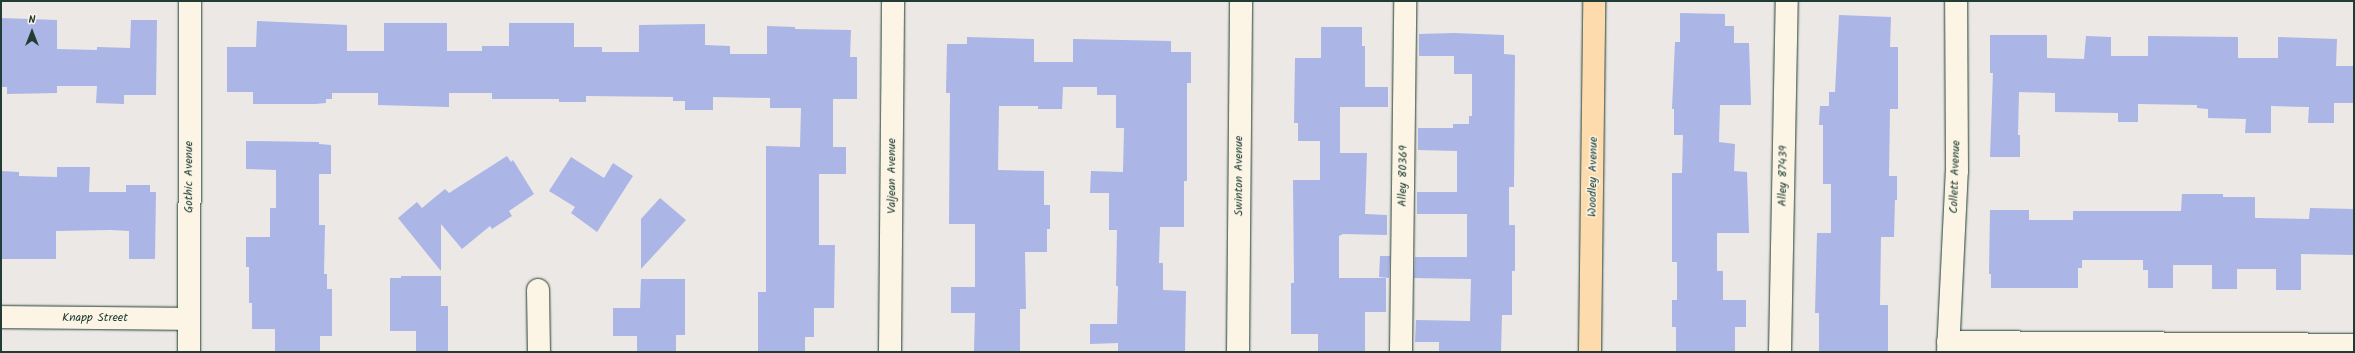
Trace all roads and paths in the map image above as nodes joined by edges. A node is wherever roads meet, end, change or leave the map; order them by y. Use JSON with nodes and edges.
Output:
{"nodes":[{"id":1,"x":190,"y":1,"type":"edge"},
{"id":2,"x":893,"y":1,"type":"edge"},
{"id":3,"x":1241,"y":1,"type":"edge"},
{"id":4,"x":1404,"y":1,"type":"edge"},
{"id":5,"x":1594,"y":1,"type":"edge"},
{"id":6,"x":1787,"y":1,"type":"edge"},
{"id":7,"x":1956,"y":1,"type":"edge"},
{"id":8,"x":538,"y":290,"type":"dead end"},
{"id":9,"x":1,"y":317,"type":"edge"},
{"id":10,"x":189,"y":319,"type":"junction"},
{"id":11,"x":2354,"y":345,"type":"edge"},
{"id":12,"x":1948,"y":347,"type":"edge"},
{"id":13,"x":189,"y":352,"type":"edge"},
{"id":14,"x":539,"y":352,"type":"edge"},
{"id":15,"x":890,"y":352,"type":"edge"},
{"id":16,"x":1238,"y":352,"type":"edge"},
{"id":17,"x":1401,"y":352,"type":"edge"},
{"id":18,"x":1590,"y":352,"type":"edge"},
{"id":19,"x":1780,"y":352,"type":"edge"}],
"edges":[{"from":1,"to":10,"type":"street","name":"Gothic Avenue"},
{"from":2,"to":15,"type":"street","name":"Valjean Avenue"},
{"from":3,"to":16,"type":"street","name":"Swinton Avenue"},
{"from":4,"to":17,"type":"street","name":"Alley 80369"},
{"from":5,"to":18,"type":"main road","name":"Woodley Avenue"},
{"from":6,"to":19,"type":"street","name":"Alley 87439"},
{"from":7,"to":12,"type":"street","name":"Collett Avenue"},
{"from":8,"to":14,"type":"street"},
{"from":9,"to":10,"type":"street","name":"Knapp Street"},
{"from":10,"to":13,"type":"street","name":"Gothic Avenue"},
{"from":11,"to":12,"type":"street"}]}
